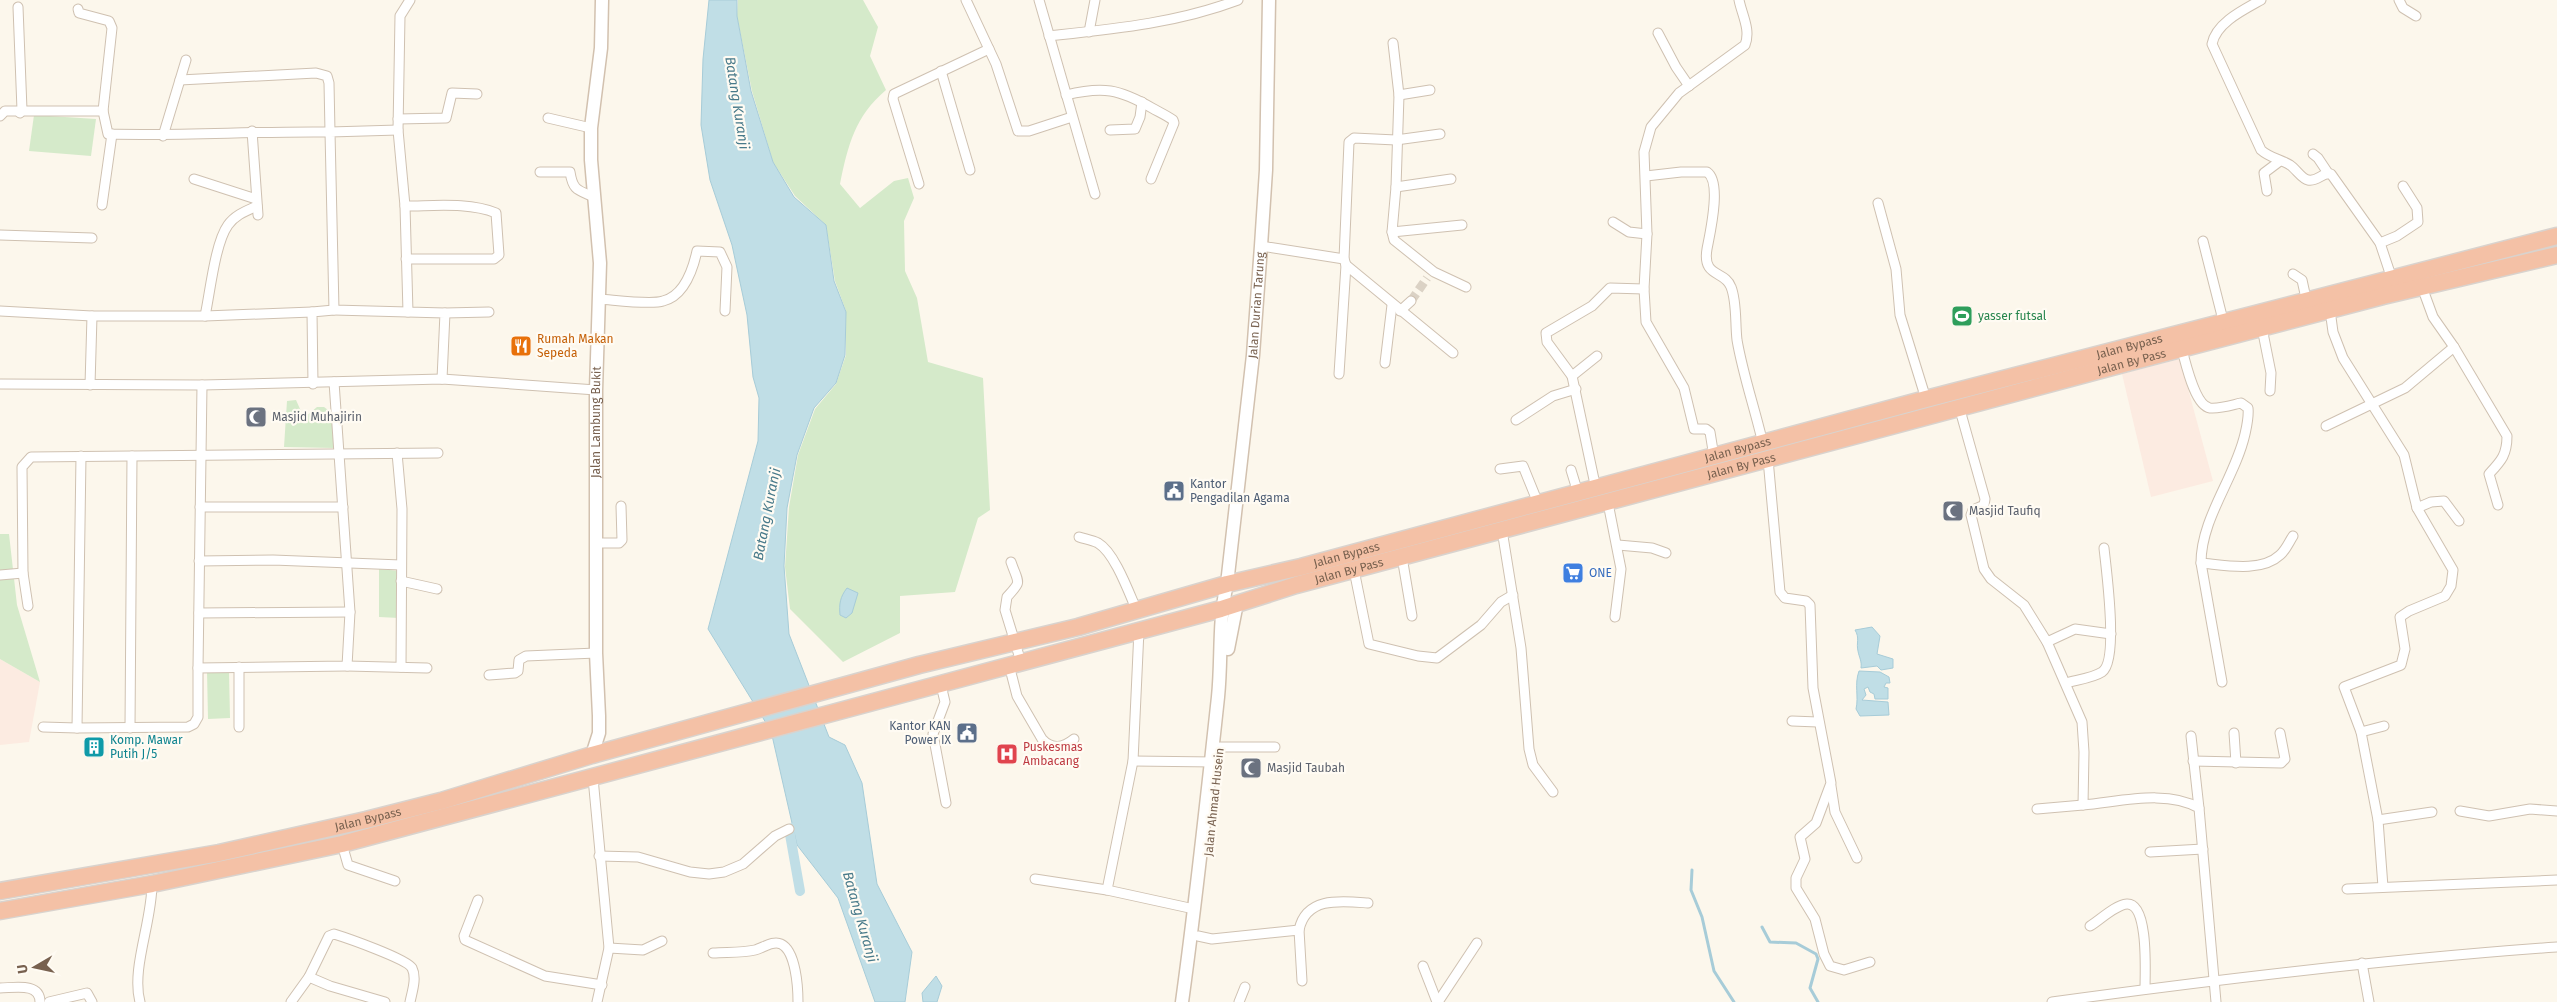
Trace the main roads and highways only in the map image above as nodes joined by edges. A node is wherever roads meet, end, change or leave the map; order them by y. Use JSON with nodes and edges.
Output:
{"nodes":[{"id":1,"x":2557,"y":236,"type":"edge"},
{"id":2,"x":2557,"y":255,"type":"edge"},
{"id":3,"x":2308,"y":308,"type":"junction"},
{"id":4,"x":1800,"y":434,"type":"junction"},
{"id":5,"x":1806,"y":450,"type":"junction"},
{"id":6,"x":1766,"y":452,"type":"junction"},
{"id":7,"x":1505,"y":512,"type":"junction"},
{"id":8,"x":1507,"y":529,"type":"junction"},
{"id":9,"x":230,"y":850,"type":"junction"},
{"id":10,"x":235,"y":867,"type":"junction"},
{"id":11,"x":0,"y":891,"type":"edge"},
{"id":12,"x":0,"y":911,"type":"edge"}],
"edges":[{"from":1,"to":3,"type":"highway","name":"Jalan Bypass"},
{"from":2,"to":3,"type":"highway","name":"Jalan By Pass"},
{"from":3,"to":4,"type":"highway","name":"Jalan Bypass"},
{"from":3,"to":5,"type":"highway","name":"Jalan By Pass"},
{"from":4,"to":5,"type":"highway"},
{"from":4,"to":6,"type":"highway","name":"Jalan Bypass"},
{"from":5,"to":6,"type":"highway","name":"Jalan By Pass"},
{"from":6,"to":7,"type":"highway","name":"Jalan Bypass"},
{"from":6,"to":8,"type":"highway","name":"Jalan By Pass"},
{"from":7,"to":8,"type":"highway"},
{"from":7,"to":9,"type":"highway","name":"Jalan Bypass"},
{"from":8,"to":10,"type":"highway","name":"Jalan By Pass"},
{"from":9,"to":10,"type":"highway"},
{"from":9,"to":11,"type":"highway","name":"Jalan Bypass"},
{"from":10,"to":12,"type":"highway","name":"Jalan By Pass"}]}
